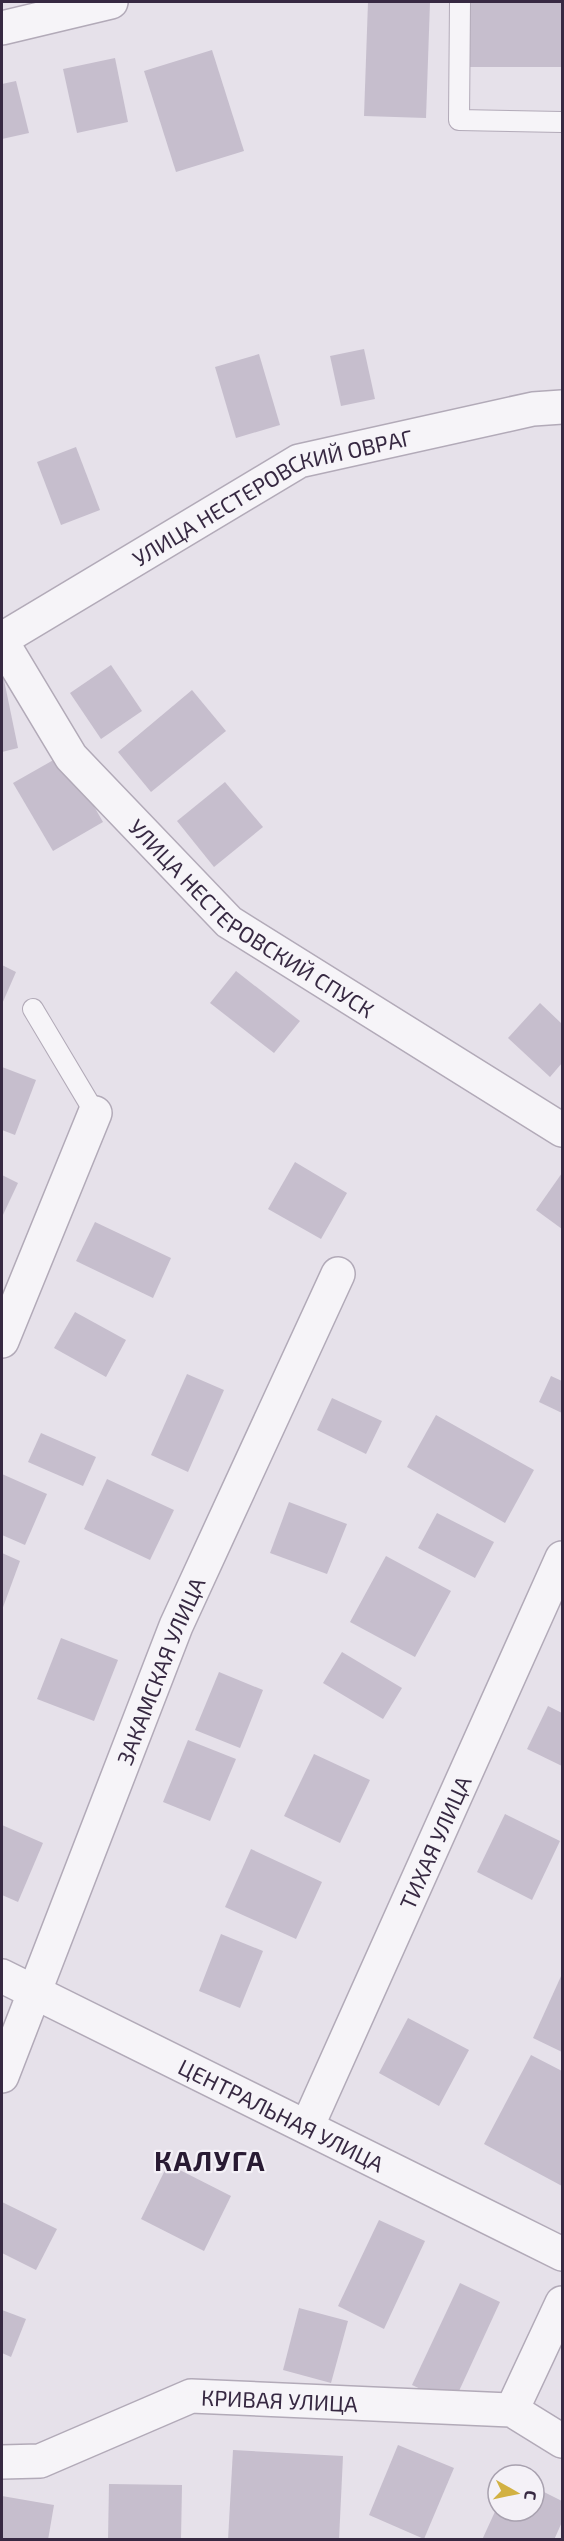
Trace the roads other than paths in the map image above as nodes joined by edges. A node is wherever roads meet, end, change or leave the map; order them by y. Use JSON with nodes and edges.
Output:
{"nodes":[{"id":1,"x":111,"y":2,"type":"edge"},
{"id":2,"x":460,"y":2,"type":"edge"},
{"id":3,"x":2,"y":28,"type":"edge"},
{"id":4,"x":562,"y":122,"type":"edge"},
{"id":5,"x":562,"y":407,"type":"edge"},
{"id":6,"x":2,"y":640,"type":"edge"},
{"id":7,"x":33,"y":1009,"type":"dead end"},
{"id":8,"x":94,"y":1113,"type":"joint"},
{"id":9,"x":562,"y":1130,"type":"edge"},
{"id":10,"x":339,"y":1274,"type":"dead end"},
{"id":11,"x":2,"y":1341,"type":"edge"},
{"id":12,"x":562,"y":1558,"type":"edge"},
{"id":13,"x":2,"y":1976,"type":"edge"},
{"id":14,"x":34,"y":1992,"type":"junction"},
{"id":15,"x":2,"y":2076,"type":"edge"},
{"id":16,"x":307,"y":2127,"type":"junction"},
{"id":17,"x":562,"y":2254,"type":"edge"},
{"id":18,"x":562,"y":2303,"type":"edge"},
{"id":19,"x":512,"y":2410,"type":"junction"},
{"id":20,"x":562,"y":2441,"type":"edge"},
{"id":21,"x":2,"y":2462,"type":"edge"}],
"edges":[{"from":1,"to":3,"type":"street"},
{"from":2,"to":4,"type":"lane"},
{"from":5,"to":6,"type":"street","name":"УЛИЦА НЕСТЕРОВСКИЙ ОВРАГ"},
{"from":6,"to":9,"type":"street","name":"УЛИЦА НЕСТЕРОВСКИЙ СПУСК"},
{"from":7,"to":8,"type":"lane"},
{"from":8,"to":11,"type":"street"},
{"from":10,"to":14,"type":"street","name":"ЗАКАМСКАЯ УЛИЦА"},
{"from":12,"to":16,"type":"street","name":"ТИХАЯ УЛИЦА"},
{"from":13,"to":14,"type":"street","name":"ЦЕНТРАЛЬНАЯ УЛИЦА"},
{"from":14,"to":15,"type":"street","name":"ЗАКАМСКАЯ УЛИЦА"},
{"from":14,"to":16,"type":"street","name":"ЦЕНТРАЛЬНАЯ УЛИЦА"},
{"from":16,"to":17,"type":"street","name":"ЦЕНТРАЛЬНАЯ УЛИЦА"},
{"from":18,"to":19,"type":"street"},
{"from":19,"to":20,"type":"street","name":"КРИВАЯ УЛИЦА"},
{"from":19,"to":21,"type":"street","name":"КРИВАЯ УЛИЦА"}]}
